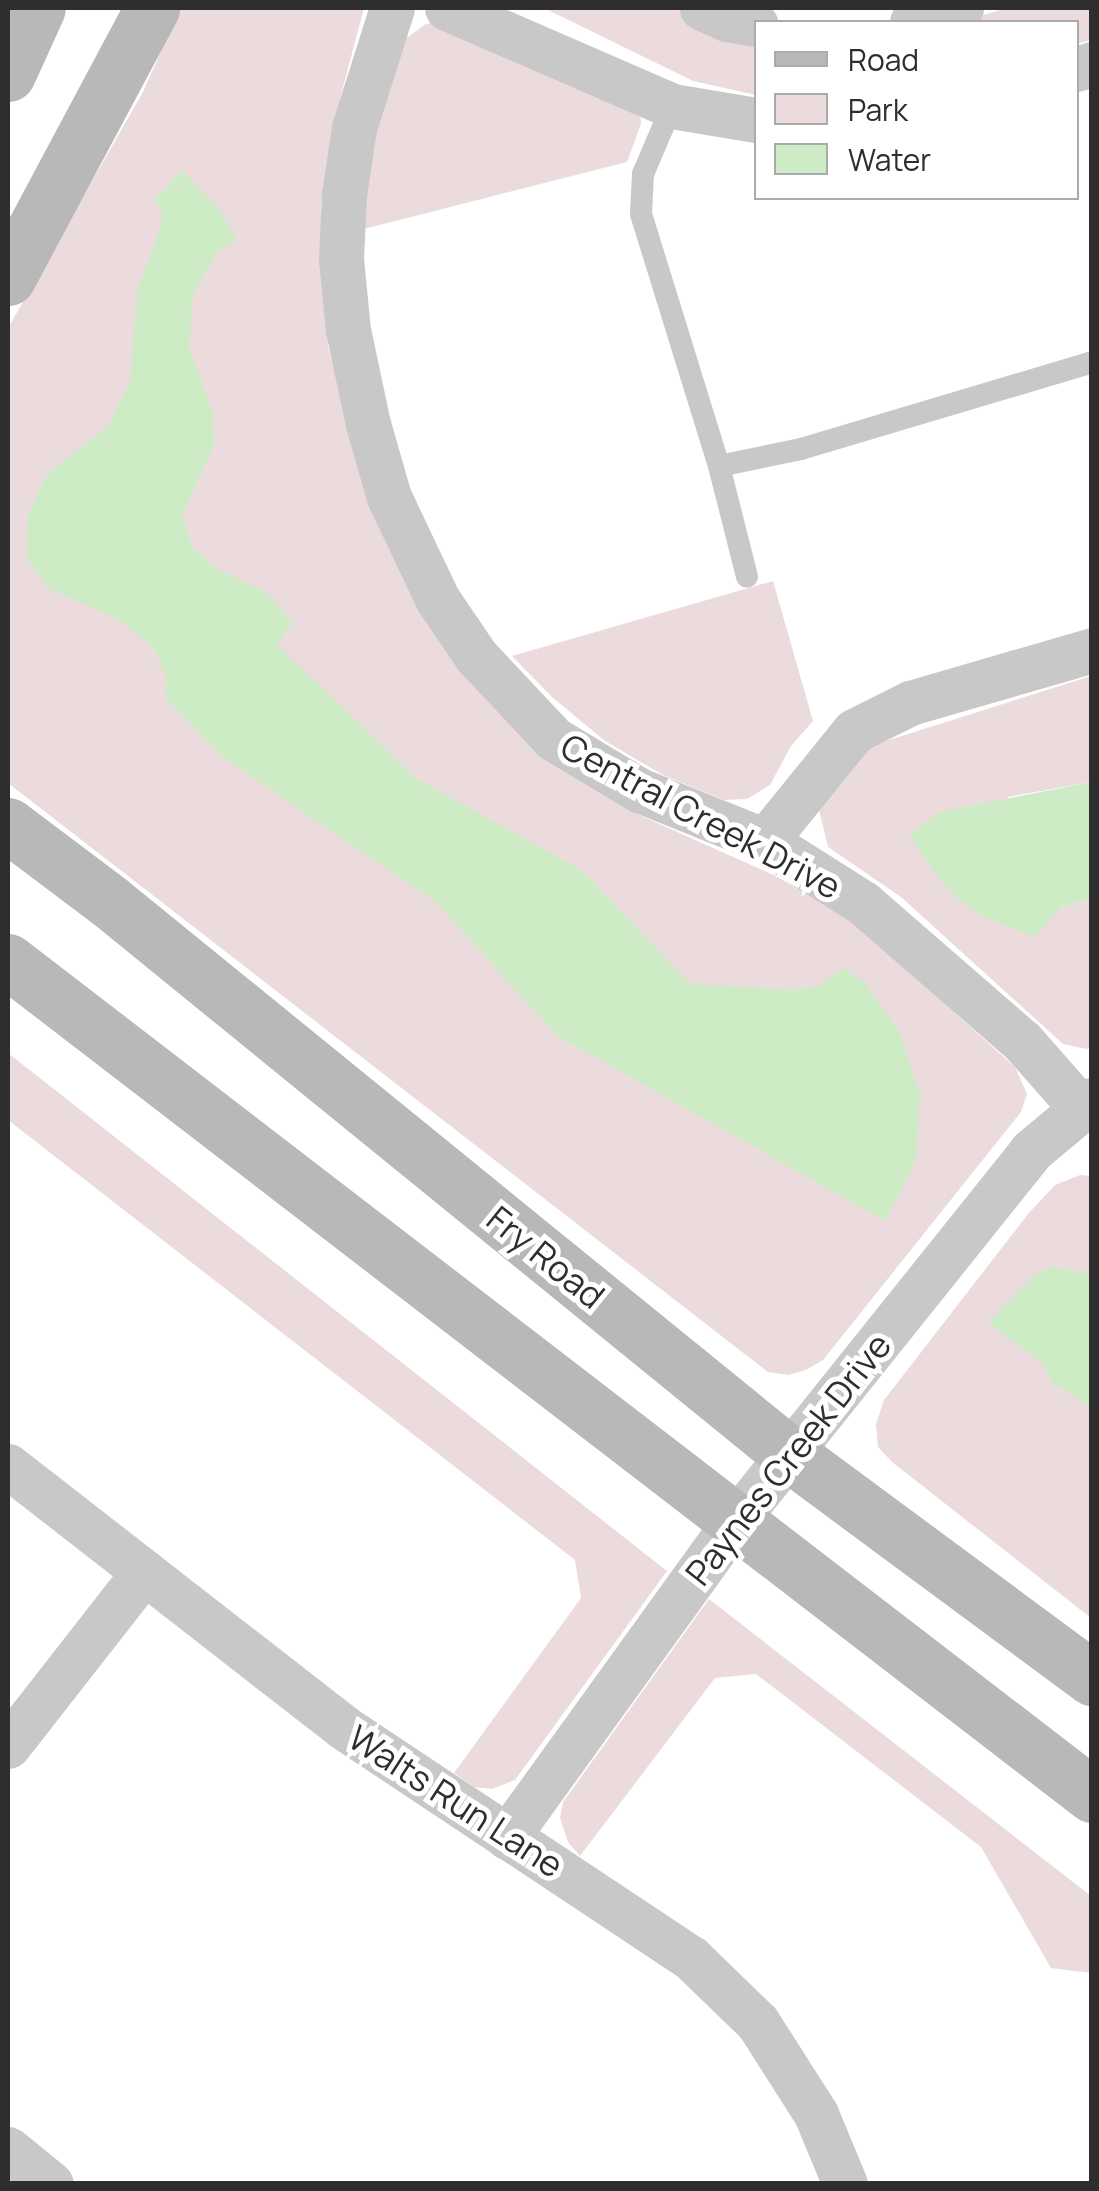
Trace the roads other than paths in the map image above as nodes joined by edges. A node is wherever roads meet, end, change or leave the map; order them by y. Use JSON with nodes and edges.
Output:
{"nodes":[{"id":1,"x":38,"y":8,"type":"edge"},
{"id":2,"x":152,"y":8,"type":"edge"},
{"id":3,"x":392,"y":8,"type":"edge"},
{"id":4,"x":448,"y":8,"type":"edge"},
{"id":5,"x":702,"y":8,"type":"edge"},
{"id":6,"x":961,"y":8,"type":"edge"},
{"id":7,"x":919,"y":20,"type":"edge"},
{"id":8,"x":754,"y":24,"type":"edge"},
{"id":9,"x":8,"y":74,"type":"edge"},
{"id":10,"x":672,"y":106,"type":"junction"},
{"id":11,"x":754,"y":120,"type":"edge"},
{"id":12,"x":8,"y":278,"type":"edge"},
{"id":13,"x":1092,"y":362,"type":"edge"},
{"id":14,"x":719,"y":466,"type":"junction"},
{"id":15,"x":748,"y":577,"type":"dead end"},
{"id":16,"x":1092,"y":650,"type":"edge"},
{"id":17,"x":8,"y":825,"type":"edge"},
{"id":18,"x":764,"y":841,"type":"junction"},
{"id":19,"x":8,"y":961,"type":"edge"},
{"id":20,"x":1088,"y":1109,"type":"edge"},
{"id":21,"x":788,"y":1454,"type":"junction"},
{"id":22,"x":8,"y":1466,"type":"edge"},
{"id":23,"x":735,"y":1521,"type":"junction"},
{"id":24,"x":144,"y":1572,"type":"junction"},
{"id":25,"x":1092,"y":1678,"type":"edge"},
{"id":26,"x":8,"y":1746,"type":"edge"},
{"id":27,"x":1092,"y":1795,"type":"edge"},
{"id":28,"x":507,"y":1837,"type":"junction"},
{"id":29,"x":8,"y":2149,"type":"edge"},
{"id":30,"x":51,"y":2184,"type":"edge"},
{"id":31,"x":844,"y":2184,"type":"edge"}],
"edges":[{"from":1,"to":9,"type":"main road"},
{"from":2,"to":12,"type":"main road"},
{"from":3,"to":18,"type":"street","name":"Central Creek Drive"},
{"from":4,"to":10,"type":"street"},
{"from":5,"to":8,"type":"street"},
{"from":6,"to":7,"type":"street"},
{"from":10,"to":11,"type":"street"},
{"from":10,"to":14,"type":"lane"},
{"from":13,"to":14,"type":"lane"},
{"from":14,"to":15,"type":"lane"},
{"from":16,"to":18,"type":"street"},
{"from":17,"to":21,"type":"main road","name":"Fry Road"},
{"from":18,"to":20,"type":"street","name":"Central Creek Drive"},
{"from":19,"to":23,"type":"main road"},
{"from":20,"to":21,"type":"street","name":"Paynes Creek Drive"},
{"from":21,"to":23,"type":"street","name":"Paynes Creek Drive"},
{"from":21,"to":25,"type":"main road","name":"Fry Road"},
{"from":22,"to":24,"type":"street","name":"Walts Run Lane"},
{"from":23,"to":27,"type":"main road"},
{"from":23,"to":28,"type":"street","name":"Paynes Creek Drive"},
{"from":24,"to":26,"type":"street"},
{"from":24,"to":28,"type":"street","name":"Walts Run Lane"},
{"from":28,"to":31,"type":"street","name":"Walts Run Lane"},
{"from":29,"to":30,"type":"street"}]}
